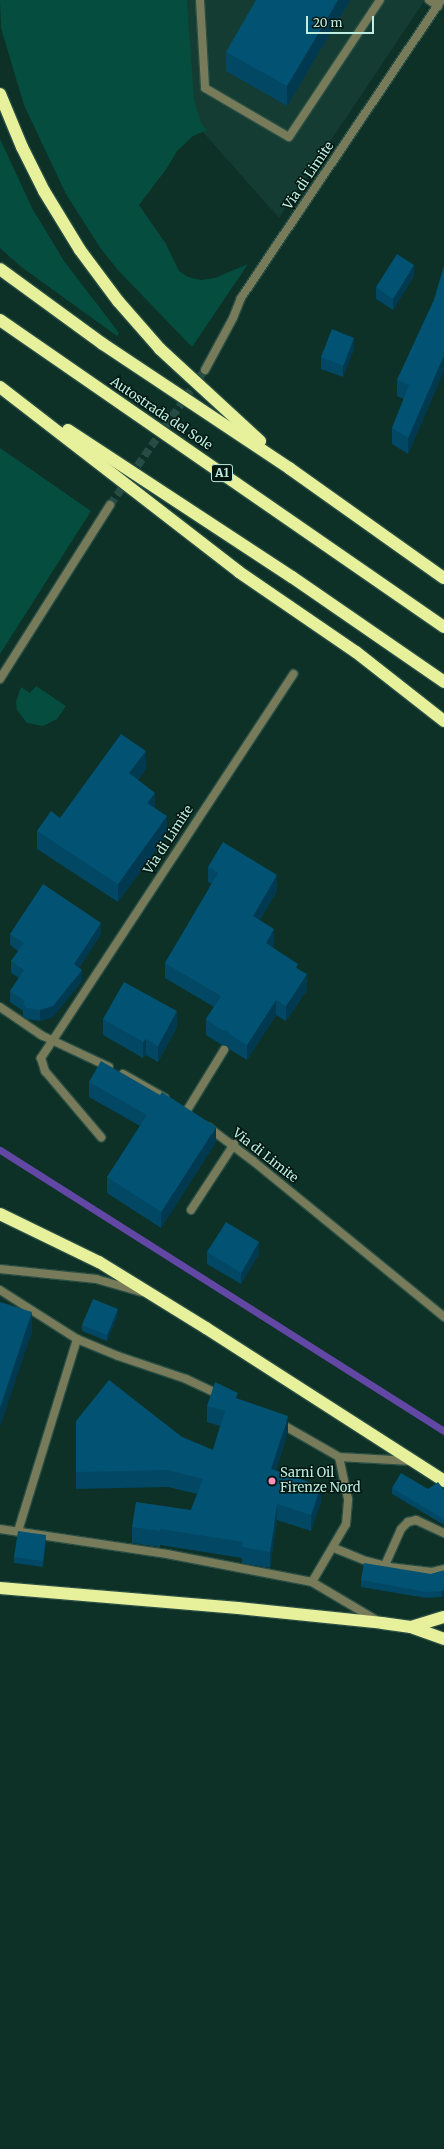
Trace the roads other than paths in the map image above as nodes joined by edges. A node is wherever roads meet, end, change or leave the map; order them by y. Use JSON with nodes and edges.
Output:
{"nodes":[{"id":1,"x":200,"y":0,"type":"edge"},
{"id":2,"x":380,"y":0,"type":"edge"},
{"id":3,"x":429,"y":0,"type":"edge"},
{"id":4,"x":439,"y":3,"type":"edge"},
{"id":5,"x":0,"y":94,"type":"edge"},
{"id":6,"x":0,"y":269,"type":"edge"},
{"id":7,"x":0,"y":320,"type":"edge"},
{"id":8,"x":205,"y":370,"type":"tunnel mouth"},
{"id":9,"x":0,"y":387,"type":"edge"},
{"id":10,"x":289,"y":468,"type":"junction"},
{"id":11,"x":110,"y":505,"type":"tunnel mouth"},
{"id":12,"x":408,"y":551,"type":"junction"},
{"id":13,"x":444,"y":568,"type":"edge"},
{"id":14,"x":444,"y":578,"type":"edge"},
{"id":15,"x":444,"y":626,"type":"edge"},
{"id":16,"x":293,"y":674,"type":"dead end"},
{"id":17,"x":0,"y":679,"type":"edge"},
{"id":18,"x":444,"y":682,"type":"edge"},
{"id":19,"x":444,"y":721,"type":"edge"},
{"id":20,"x":0,"y":1007,"type":"edge"},
{"id":21,"x":53,"y":1040,"type":"junction"},
{"id":22,"x":224,"y":1050,"type":"dead end"},
{"id":23,"x":201,"y":1122,"type":"edge"},
{"id":24,"x":101,"y":1137,"type":"dead end"},
{"id":25,"x":233,"y":1145,"type":"junction"},
{"id":26,"x":191,"y":1210,"type":"dead end"},
{"id":27,"x":0,"y":1214,"type":"edge"},
{"id":28,"x":0,"y":1269,"type":"edge"},
{"id":29,"x":0,"y":1290,"type":"edge"},
{"id":30,"x":154,"y":1296,"type":"junction"},
{"id":31,"x":444,"y":1317,"type":"edge"},
{"id":32,"x":77,"y":1339,"type":"junction"},
{"id":33,"x":226,"y":1398,"type":"edge"},
{"id":34,"x":272,"y":1419,"type":"edge"},
{"id":35,"x":339,"y":1457,"type":"junction"},
{"id":36,"x":412,"y":1461,"type":"junction"},
{"id":37,"x":444,"y":1482,"type":"edge"},
{"id":38,"x":0,"y":1529,"type":"edge"},
{"id":39,"x":18,"y":1531,"type":"junction"},
{"id":40,"x":444,"y":1533,"type":"edge"},
{"id":41,"x":334,"y":1548,"type":"junction"},
{"id":42,"x":385,"y":1565,"type":"junction"},
{"id":43,"x":444,"y":1568,"type":"edge"},
{"id":44,"x":312,"y":1582,"type":"junction"},
{"id":45,"x":0,"y":1588,"type":"edge"},
{"id":46,"x":444,"y":1617,"type":"edge"},
{"id":47,"x":382,"y":1623,"type":"junction"},
{"id":48,"x":411,"y":1627,"type":"junction"},
{"id":49,"x":444,"y":1639,"type":"edge"}],
"edges":[{"from":1,"to":2,"type":"street"},
{"from":3,"to":4,"type":"street"},
{"from":4,"to":8,"type":"street","name":"Via di Limite"},
{"from":5,"to":10,"type":"highway"},
{"from":6,"to":10,"type":"highway"},
{"from":7,"to":15,"type":"highway","name":"Autostrada del Sole","number":"A1"},
{"from":9,"to":18,"type":"highway"},
{"from":9,"to":19,"type":"highway"},
{"from":10,"to":12,"type":"highway"},
{"from":11,"to":17,"type":"street"},
{"from":12,"to":13,"type":"highway"},
{"from":12,"to":14,"type":"highway"},
{"from":16,"to":21,"type":"street","name":"Via di Limite"},
{"from":20,"to":21,"type":"street"},
{"from":21,"to":22,"type":"street"},
{"from":21,"to":24,"type":"street","name":"Via di Limite"},
{"from":23,"to":25,"type":"street","name":"Via di Limite"},
{"from":25,"to":26,"type":"street"},
{"from":25,"to":31,"type":"street","name":"Via di Limite"},
{"from":27,"to":30,"type":"highway"},
{"from":28,"to":30,"type":"street"},
{"from":29,"to":32,"type":"street"},
{"from":30,"to":36,"type":"highway"},
{"from":32,"to":33,"type":"street"},
{"from":32,"to":39,"type":"street"},
{"from":34,"to":35,"type":"street"},
{"from":35,"to":36,"type":"street"},
{"from":35,"to":41,"type":"street"},
{"from":36,"to":37,"type":"highway"},
{"from":38,"to":39,"type":"street"},
{"from":39,"to":44,"type":"street"},
{"from":40,"to":42,"type":"street"},
{"from":41,"to":42,"type":"street"},
{"from":41,"to":44,"type":"street"},
{"from":42,"to":43,"type":"street"},
{"from":44,"to":47,"type":"street"},
{"from":45,"to":47,"type":"highway"},
{"from":46,"to":48,"type":"highway"},
{"from":47,"to":48,"type":"highway"},
{"from":48,"to":49,"type":"highway"}]}
